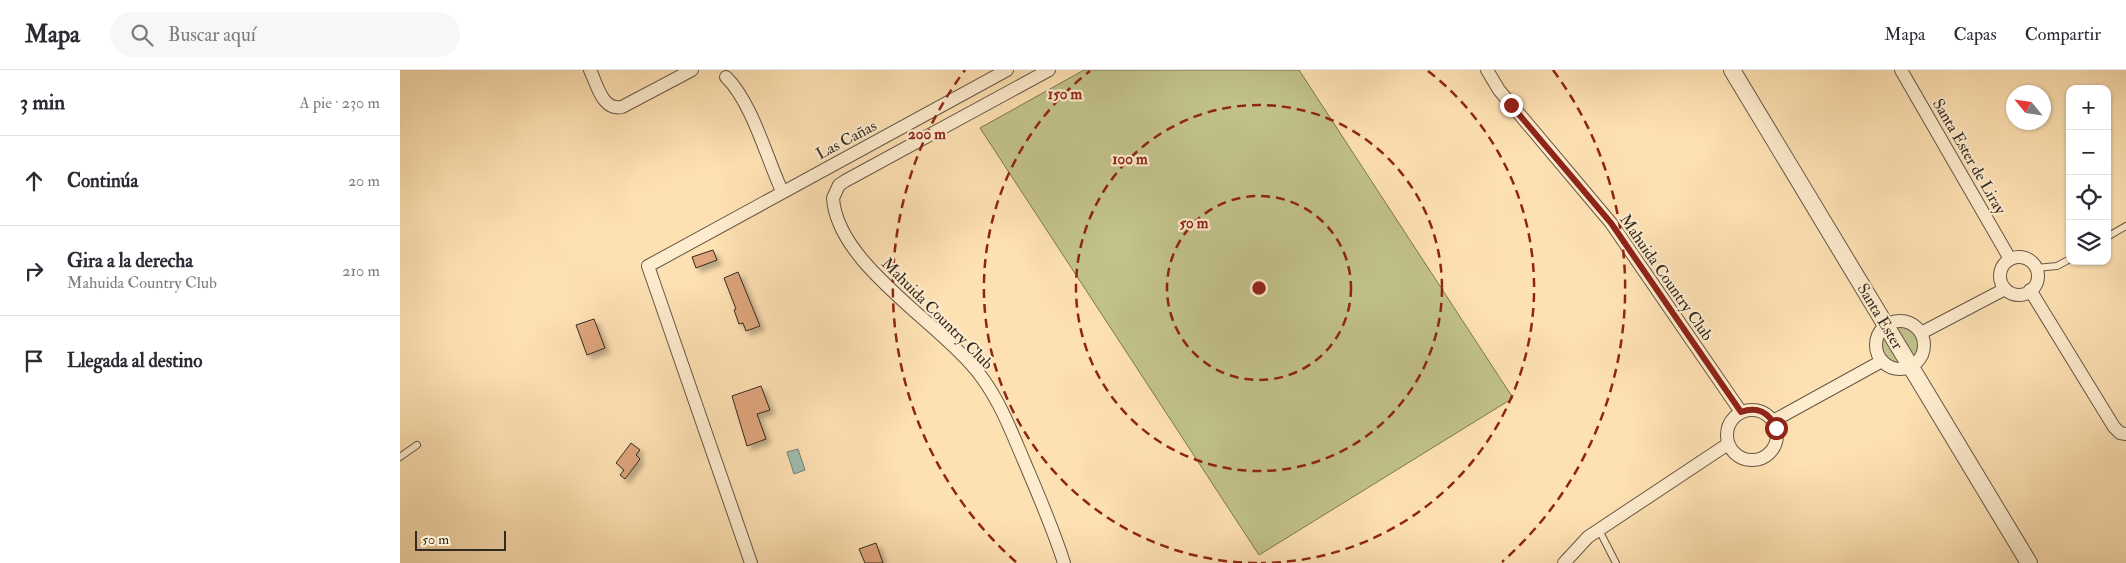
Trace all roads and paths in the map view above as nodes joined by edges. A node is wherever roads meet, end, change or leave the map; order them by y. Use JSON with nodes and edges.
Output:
{"nodes":[{"id":1,"x":590,"y":70,"type":"edge"},
{"id":2,"x":692,"y":70,"type":"edge"},
{"id":3,"x":1007,"y":70,"type":"edge"},
{"id":4,"x":1049,"y":70,"type":"edge"},
{"id":5,"x":1487,"y":70,"type":"edge"},
{"id":6,"x":1732,"y":70,"type":"edge"},
{"id":7,"x":1902,"y":70,"type":"edge"},
{"id":8,"x":725,"y":74,"type":"edge"},
{"id":9,"x":782,"y":191,"type":"junction"},
{"id":10,"x":2126,"y":226,"type":"edge"},
{"id":11,"x":2111,"y":235,"type":"edge"},
{"id":12,"x":2010,"y":259,"type":"junction"},
{"id":13,"x":2066,"y":261,"type":"edge"},
{"id":14,"x":2036,"y":268,"type":"junction"},
{"id":15,"x":2006,"y":289,"type":"junction"},
{"id":16,"x":2030,"y":290,"type":"junction"},
{"id":17,"x":1886,"y":326,"type":"junction"},
{"id":18,"x":1921,"y":333,"type":"junction"},
{"id":19,"x":1882,"y":361,"type":"junction"},
{"id":20,"x":1911,"y":366,"type":"junction"},
{"id":21,"x":1741,"y":412,"type":"junction"},
{"id":22,"x":1773,"y":421,"type":"junction"},
{"id":23,"x":2126,"y":434,"type":"edge"},
{"id":24,"x":1728,"y":444,"type":"junction"},
{"id":25,"x":418,"y":445,"type":"dead end"},
{"id":26,"x":400,"y":457,"type":"edge"},
{"id":27,"x":1599,"y":530,"type":"junction"},
{"id":28,"x":751,"y":563,"type":"edge"},
{"id":29,"x":1064,"y":563,"type":"edge"},
{"id":30,"x":1564,"y":563,"type":"edge"},
{"id":31,"x":1616,"y":563,"type":"edge"},
{"id":32,"x":2030,"y":563,"type":"edge"}],
"edges":[{"from":1,"to":2,"type":"street"},
{"from":3,"to":9,"type":"street","name":"Las Cañas"},
{"from":4,"to":29,"type":"street","name":"Mahuida Country Club"},
{"from":5,"to":21,"type":"street","name":"Mahuida Country Club"},
{"from":6,"to":17,"type":"street","name":"Santa Ester"},
{"from":7,"to":12,"type":"street","name":"Santa Ester de Liray"},
{"from":8,"to":9,"type":"street"},
{"from":9,"to":28,"type":"street","name":"Las Cañas"},
{"from":10,"to":11,"type":"lane"},
{"from":12,"to":14,"type":"street"},
{"from":12,"to":15,"type":"street"},
{"from":13,"to":14,"type":"lane"},
{"from":14,"to":16,"type":"street"},
{"from":15,"to":16,"type":"street"},
{"from":15,"to":18,"type":"street"},
{"from":16,"to":23,"type":"street"},
{"from":17,"to":18,"type":"street"},
{"from":17,"to":19,"type":"street"},
{"from":17,"to":20,"type":"street","name":"Santa Ester"},
{"from":18,"to":20,"type":"street"},
{"from":19,"to":20,"type":"street"},
{"from":19,"to":22,"type":"street"},
{"from":20,"to":32,"type":"street","name":"Santa Ester"},
{"from":21,"to":22,"type":"street"},
{"from":21,"to":24,"type":"street"},
{"from":22,"to":24,"type":"street"},
{"from":24,"to":27,"type":"street"},
{"from":25,"to":26,"type":"lane"},
{"from":27,"to":30,"type":"street"},
{"from":27,"to":31,"type":"lane"}]}
